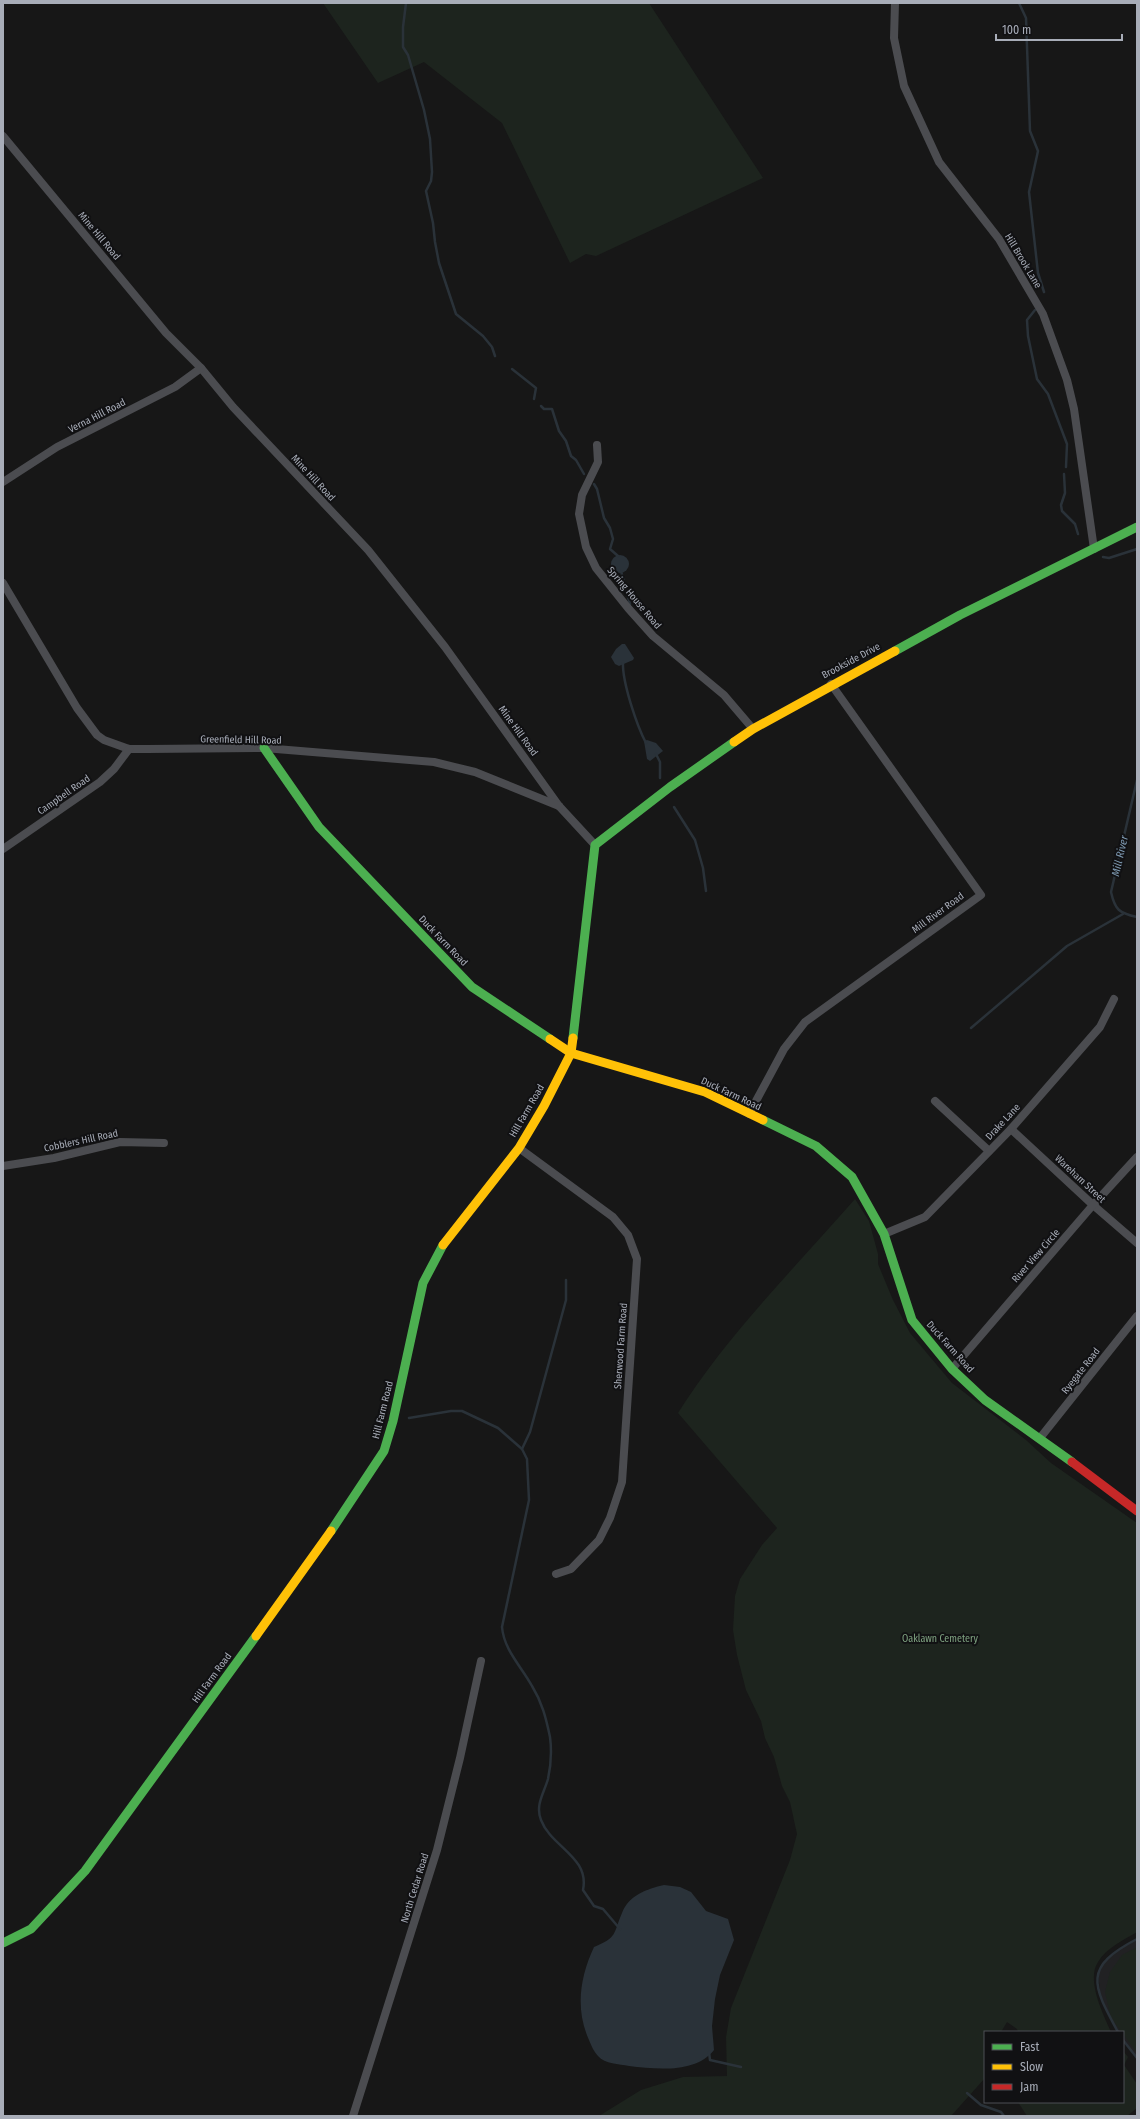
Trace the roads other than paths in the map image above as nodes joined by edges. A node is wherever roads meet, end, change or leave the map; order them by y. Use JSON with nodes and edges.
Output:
{"nodes":[{"id":1,"x":895,"y":3,"type":"edge"},
{"id":2,"x":3,"y":136,"type":"edge"},
{"id":3,"x":201,"y":368,"type":"junction"},
{"id":4,"x":597,"y":445,"type":"dead end"},
{"id":5,"x":3,"y":482,"type":"edge"},
{"id":6,"x":1137,"y":527,"type":"edge"},
{"id":7,"x":1094,"y":549,"type":"junction"},
{"id":8,"x":3,"y":583,"type":"edge"},
{"id":9,"x":831,"y":684,"type":"junction"},
{"id":10,"x":753,"y":729,"type":"junction"},
{"id":11,"x":264,"y":748,"type":"junction"},
{"id":12,"x":129,"y":749,"type":"junction"},
{"id":13,"x":559,"y":806,"type":"junction"},
{"id":14,"x":595,"y":845,"type":"junction"},
{"id":15,"x":3,"y":849,"type":"edge"},
{"id":16,"x":1114,"y":999,"type":"dead end"},
{"id":17,"x":571,"y":1053,"type":"junction"},
{"id":18,"x":935,"y":1101,"type":"dead end"},
{"id":19,"x":749,"y":1114,"type":"junction"},
{"id":20,"x":1012,"y":1129,"type":"junction"},
{"id":21,"x":164,"y":1143,"type":"dead end"},
{"id":22,"x":519,"y":1148,"type":"junction"},
{"id":23,"x":989,"y":1151,"type":"junction"},
{"id":24,"x":1137,"y":1158,"type":"edge"},
{"id":25,"x":3,"y":1166,"type":"edge"},
{"id":26,"x":1093,"y":1205,"type":"junction"},
{"id":27,"x":884,"y":1234,"type":"junction"},
{"id":28,"x":1137,"y":1243,"type":"edge"},
{"id":29,"x":1137,"y":1316,"type":"edge"},
{"id":30,"x":952,"y":1369,"type":"junction"},
{"id":31,"x":1040,"y":1438,"type":"junction"},
{"id":32,"x":1137,"y":1511,"type":"edge"},
{"id":33,"x":556,"y":1574,"type":"dead end"},
{"id":34,"x":481,"y":1661,"type":"dead end"},
{"id":35,"x":3,"y":1943,"type":"edge"},
{"id":36,"x":353,"y":2116,"type":"edge"}],
"edges":[{"from":1,"to":7,"type":"street","name":"Hill Brook Lane"},
{"from":2,"to":3,"type":"street","name":"Mine Hill Road"},
{"from":3,"to":5,"type":"street","name":"Verna Hill Road"},
{"from":3,"to":13,"type":"street","name":"Mine Hill Road"},
{"from":4,"to":10,"type":"street","name":"Spring House Road"},
{"from":6,"to":7,"type":"main road","name":"Brookside Drive"},
{"from":7,"to":9,"type":"main road","name":"Brookside Drive"},
{"from":8,"to":12,"type":"street","name":"Greenfield Hill Road"},
{"from":9,"to":10,"type":"main road","name":"Brookside Drive"},
{"from":9,"to":19,"type":"street","name":"Mill River Road"},
{"from":10,"to":14,"type":"main road","name":"Brookside Drive"},
{"from":11,"to":12,"type":"street","name":"Greenfield Hill Road"},
{"from":11,"to":13,"type":"street","name":"Greenfield Hill Road"},
{"from":11,"to":17,"type":"main road","name":"Duck Farm Road"},
{"from":12,"to":15,"type":"street","name":"Campbell Road"},
{"from":13,"to":14,"type":"street","name":"Mine Hill Road"},
{"from":14,"to":17,"type":"main road","name":"Hill Farm Road"},
{"from":16,"to":20,"type":"street","name":"Drake Lane"},
{"from":17,"to":19,"type":"main road","name":"Duck Farm Road"},
{"from":17,"to":22,"type":"main road","name":"Hill Farm Road"},
{"from":18,"to":23,"type":"street"},
{"from":19,"to":27,"type":"main road","name":"Duck Farm Road"},
{"from":20,"to":23,"type":"street","name":"Drake Lane"},
{"from":20,"to":26,"type":"street","name":"Wareham Street"},
{"from":21,"to":25,"type":"street","name":"Cobblers Hill Road"},
{"from":22,"to":33,"type":"street","name":"Sherwood Farm Road"},
{"from":22,"to":35,"type":"main road","name":"Hill Farm Road"},
{"from":23,"to":27,"type":"street","name":"Drake Lane"},
{"from":24,"to":26,"type":"street","name":"River View Circle"},
{"from":26,"to":28,"type":"street","name":"Wareham Street"},
{"from":26,"to":30,"type":"street","name":"River View Circle"},
{"from":27,"to":30,"type":"main road","name":"Duck Farm Road"},
{"from":29,"to":31,"type":"street","name":"Ryegate Road"},
{"from":30,"to":31,"type":"main road","name":"Duck Farm Road"},
{"from":31,"to":32,"type":"main road","name":"Duck Farm Road"},
{"from":34,"to":36,"type":"street","name":"North Cedar Road"}]}
